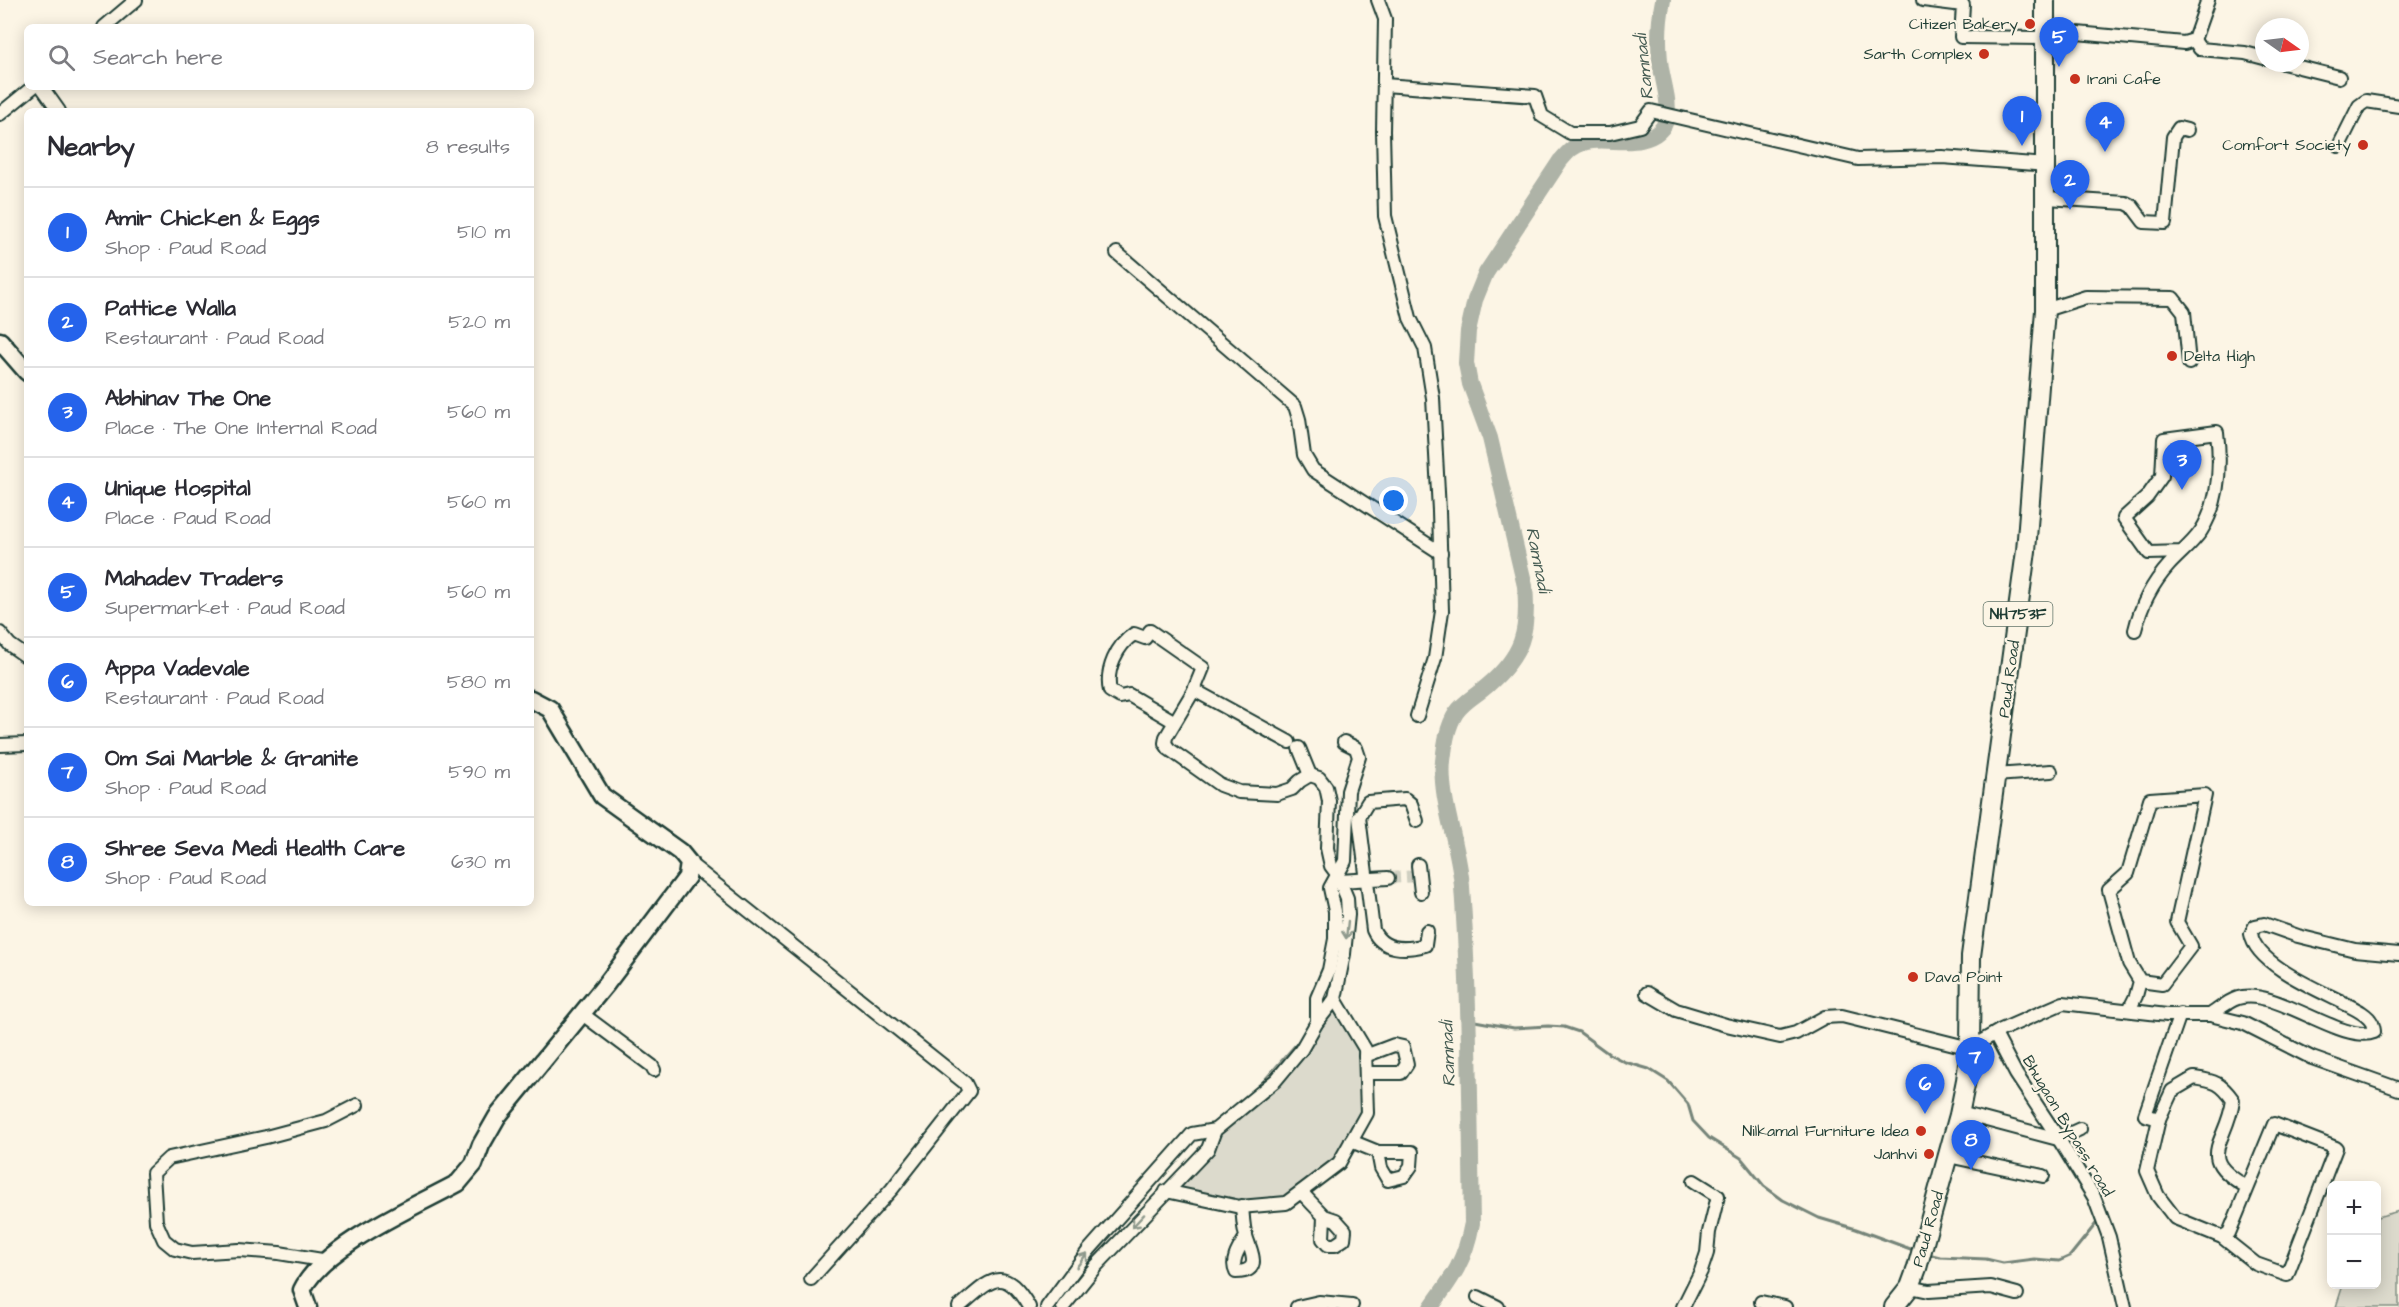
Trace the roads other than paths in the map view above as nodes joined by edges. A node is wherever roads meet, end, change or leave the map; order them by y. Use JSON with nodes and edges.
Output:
{"nodes":[{"id":1,"x":136,"y":0,"type":"edge"},
{"id":2,"x":1378,"y":0,"type":"edge"},
{"id":3,"x":1923,"y":0,"type":"edge"},
{"id":4,"x":2045,"y":0,"type":"edge"},
{"id":5,"x":2208,"y":0,"type":"edge"},
{"id":6,"x":1963,"y":2,"type":"edge"},
{"id":7,"x":108,"y":24,"type":"edge"},
{"id":8,"x":2045,"y":34,"type":"junction"},
{"id":9,"x":2194,"y":40,"type":"junction"},
{"id":10,"x":2255,"y":56,"type":"edge"},
{"id":11,"x":2309,"y":70,"type":"edge"},
{"id":12,"x":2339,"y":77,"type":"dead end"},
{"id":13,"x":1384,"y":85,"type":"junction"},
{"id":14,"x":29,"y":90,"type":"edge"},
{"id":15,"x":44,"y":90,"type":"edge"},
{"id":16,"x":2399,"y":106,"type":"edge"},
{"id":17,"x":57,"y":108,"type":"edge"},
{"id":18,"x":0,"y":114,"type":"edge"},
{"id":19,"x":2187,"y":130,"type":"dead end"},
{"id":20,"x":2339,"y":146,"type":"dead end"},
{"id":21,"x":2047,"y":165,"type":"junction"},
{"id":22,"x":2047,"y":198,"type":"junction"},
{"id":23,"x":1117,"y":253,"type":"dead end"},
{"id":24,"x":2045,"y":310,"type":"junction"},
{"id":25,"x":0,"y":341,"type":"edge"},
{"id":26,"x":2189,"y":363,"type":"dead end"},
{"id":27,"x":24,"y":369,"type":"edge"},
{"id":28,"x":2182,"y":552,"type":"junction"},
{"id":29,"x":1441,"y":553,"type":"junction"},
{"id":30,"x":2135,"y":630,"type":"dead end"},
{"id":31,"x":0,"y":633,"type":"edge"},
{"id":32,"x":24,"y":655,"type":"edge"},
{"id":33,"x":1194,"y":690,"type":"junction"},
{"id":34,"x":534,"y":701,"type":"edge"},
{"id":35,"x":1417,"y":716,"type":"dead end"},
{"id":36,"x":1174,"y":722,"type":"junction"},
{"id":37,"x":1344,"y":742,"type":"dead end"},
{"id":38,"x":24,"y":744,"type":"edge"},
{"id":39,"x":0,"y":745,"type":"edge"},
{"id":40,"x":2051,"y":771,"type":"dead end"},
{"id":41,"x":1310,"y":775,"type":"junction"},
{"id":42,"x":1995,"y":775,"type":"junction"},
{"id":43,"x":1418,"y":820,"type":"dead end"},
{"id":44,"x":689,"y":863,"type":"junction"},
{"id":45,"x":1418,"y":865,"type":"dead end"},
{"id":46,"x":1338,"y":877,"type":"junction"},
{"id":47,"x":1388,"y":878,"type":"tunnel mouth"},
{"id":48,"x":1366,"y":879,"type":"junction"},
{"id":49,"x":1421,"y":892,"type":"dead end"},
{"id":50,"x":1427,"y":931,"type":"dead end"},
{"id":51,"x":2399,"y":954,"type":"edge"},
{"id":52,"x":2140,"y":981,"type":"junction"},
{"id":53,"x":1647,"y":993,"type":"dead end"},
{"id":54,"x":1335,"y":999,"type":"junction"},
{"id":55,"x":2129,"y":1010,"type":"junction"},
{"id":56,"x":581,"y":1012,"type":"junction"},
{"id":57,"x":2184,"y":1014,"type":"junction"},
{"id":58,"x":2210,"y":1015,"type":"junction"},
{"id":59,"x":1317,"y":1022,"type":"junction"},
{"id":60,"x":1995,"y":1034,"type":"junction"},
{"id":61,"x":1970,"y":1048,"type":"junction"},
{"id":62,"x":1365,"y":1056,"type":"junction"},
{"id":63,"x":654,"y":1070,"type":"dead end"},
{"id":64,"x":1366,"y":1073,"type":"junction"},
{"id":65,"x":2399,"y":1089,"type":"edge"},
{"id":66,"x":357,"y":1106,"type":"dead end"},
{"id":67,"x":1960,"y":1113,"type":"junction"},
{"id":68,"x":2152,"y":1117,"type":"junction"},
{"id":69,"x":2080,"y":1129,"type":"dead end"},
{"id":70,"x":1215,"y":1130,"type":"junction"},
{"id":71,"x":2058,"y":1139,"type":"junction"},
{"id":72,"x":1352,"y":1141,"type":"junction"},
{"id":73,"x":1378,"y":1152,"type":"dead end"},
{"id":74,"x":1948,"y":1156,"type":"junction"},
{"id":75,"x":2043,"y":1176,"type":"dead end"},
{"id":76,"x":1694,"y":1181,"type":"dead end"},
{"id":77,"x":2247,"y":1187,"type":"junction"},
{"id":78,"x":1166,"y":1191,"type":"junction"},
{"id":79,"x":1301,"y":1192,"type":"junction"},
{"id":80,"x":1242,"y":1206,"type":"junction"},
{"id":81,"x":1324,"y":1216,"type":"dead end"},
{"id":82,"x":1246,"y":1237,"type":"dead end"},
{"id":83,"x":2222,"y":1237,"type":"junction"},
{"id":84,"x":328,"y":1262,"type":"junction"},
{"id":85,"x":811,"y":1279,"type":"dead end"},
{"id":86,"x":1910,"y":1287,"type":"junction"},
{"id":87,"x":2017,"y":1294,"type":"dead end"},
{"id":88,"x":1478,"y":1298,"type":"dead end"},
{"id":89,"x":1761,"y":1302,"type":"dead end"},
{"id":90,"x":1352,"y":1305,"type":"dead end"},
{"id":91,"x":308,"y":1307,"type":"edge"},
{"id":92,"x":959,"y":1307,"type":"edge"},
{"id":93,"x":1029,"y":1307,"type":"edge"},
{"id":94,"x":1047,"y":1307,"type":"edge"},
{"id":95,"x":1064,"y":1307,"type":"edge"},
{"id":96,"x":1297,"y":1307,"type":"edge"},
{"id":97,"x":1498,"y":1307,"type":"edge"},
{"id":98,"x":1683,"y":1307,"type":"edge"},
{"id":99,"x":1785,"y":1307,"type":"edge"},
{"id":100,"x":1894,"y":1307,"type":"edge"},
{"id":101,"x":2125,"y":1307,"type":"edge"}],
"edges":[{"from":1,"to":7,"type":"street"},
{"from":2,"to":13,"type":"street"},
{"from":3,"to":6,"type":"street"},
{"from":4,"to":8,"type":"main road","name":"Paud Road","number":"NH753F"},
{"from":5,"to":9,"type":"street"},
{"from":6,"to":8,"type":"street"},
{"from":8,"to":9,"type":"street"},
{"from":8,"to":21,"type":"main road","name":"Paud Road","number":"NH753F"},
{"from":9,"to":10,"type":"street"},
{"from":11,"to":12,"type":"street"},
{"from":13,"to":21,"type":"street"},
{"from":13,"to":29,"type":"street"},
{"from":14,"to":18,"type":"street"},
{"from":15,"to":17,"type":"street"},
{"from":16,"to":20,"type":"street"},
{"from":19,"to":22,"type":"street"},
{"from":21,"to":22,"type":"main road","name":"Paud Road","number":"NH753F"},
{"from":22,"to":24,"type":"main road","name":"Paud Road","number":"NH753F"},
{"from":23,"to":29,"type":"street"},
{"from":24,"to":26,"type":"street"},
{"from":24,"to":42,"type":"main road","name":"Paud Road","number":"NH753F"},
{"from":25,"to":27,"type":"street"},
{"from":28,"to":28,"type":"street"},
{"from":28,"to":30,"type":"street"},
{"from":29,"to":35,"type":"street"},
{"from":31,"to":32,"type":"street"},
{"from":33,"to":36,"type":"street"},
{"from":33,"to":36,"type":"street"},
{"from":33,"to":41,"type":"street"},
{"from":34,"to":44,"type":"street"},
{"from":36,"to":41,"type":"street"},
{"from":37,"to":46,"type":"street"},
{"from":38,"to":39,"type":"street"},
{"from":40,"to":42,"type":"street"},
{"from":41,"to":46,"type":"street"},
{"from":42,"to":61,"type":"main road","name":"Paud Road","number":"NH753F"},
{"from":43,"to":48,"type":"street"},
{"from":44,"to":56,"type":"street"},
{"from":44,"to":85,"type":"street"},
{"from":45,"to":49,"type":"street"},
{"from":46,"to":48,"type":"street"},
{"from":46,"to":54,"type":"street","one_way":true},
{"from":46,"to":59,"type":"street"},
{"from":47,"to":48,"type":"street"},
{"from":48,"to":50,"type":"street"},
{"from":51,"to":58,"type":"street"},
{"from":52,"to":52,"type":"street"},
{"from":52,"to":55,"type":"street"},
{"from":53,"to":61,"type":"street"},
{"from":54,"to":59,"type":"street"},
{"from":54,"to":62,"type":"street"},
{"from":55,"to":57,"type":"street"},
{"from":55,"to":60,"type":"street"},
{"from":56,"to":63,"type":"street"},
{"from":56,"to":84,"type":"street"},
{"from":57,"to":58,"type":"street"},
{"from":57,"to":68,"type":"street"},
{"from":58,"to":65,"type":"street"},
{"from":59,"to":70,"type":"street"},
{"from":60,"to":61,"type":"street"},
{"from":60,"to":71,"type":"street","name":"Bhugaon Bypass road"},
{"from":61,"to":67,"type":"main road","name":"Paud Road","number":"NH753F"},
{"from":62,"to":64,"type":"street"},
{"from":62,"to":64,"type":"street"},
{"from":64,"to":72,"type":"street"},
{"from":66,"to":84,"type":"street"},
{"from":67,"to":71,"type":"street"},
{"from":67,"to":74,"type":"main road","name":"Paud Road","number":"NH753F"},
{"from":68,"to":77,"type":"street"},
{"from":68,"to":83,"type":"street"},
{"from":69,"to":71,"type":"street"},
{"from":70,"to":78,"type":"street"},
{"from":94,"to":70,"type":"street","one_way":true},
{"from":71,"to":101,"type":"street","name":"Bhugaon Bypass road"},
{"from":72,"to":73,"type":"street"},
{"from":72,"to":79,"type":"street"},
{"from":74,"to":75,"type":"street"},
{"from":74,"to":86,"type":"main road","name":"Paud Road","number":"NH753F"},
{"from":76,"to":98,"type":"street"},
{"from":77,"to":83,"type":"street"},
{"from":77,"to":83,"type":"street"},
{"from":78,"to":80,"type":"street"},
{"from":78,"to":95,"type":"street","one_way":true},
{"from":79,"to":80,"type":"street"},
{"from":79,"to":81,"type":"street"},
{"from":80,"to":82,"type":"street"},
{"from":84,"to":91,"type":"street"},
{"from":86,"to":87,"type":"street"},
{"from":86,"to":100,"type":"main road","name":"Paud Road","number":"NH753F"},
{"from":88,"to":97,"type":"street"},
{"from":89,"to":99,"type":"street"},
{"from":90,"to":96,"type":"street"},
{"from":92,"to":93,"type":"street"}]}
